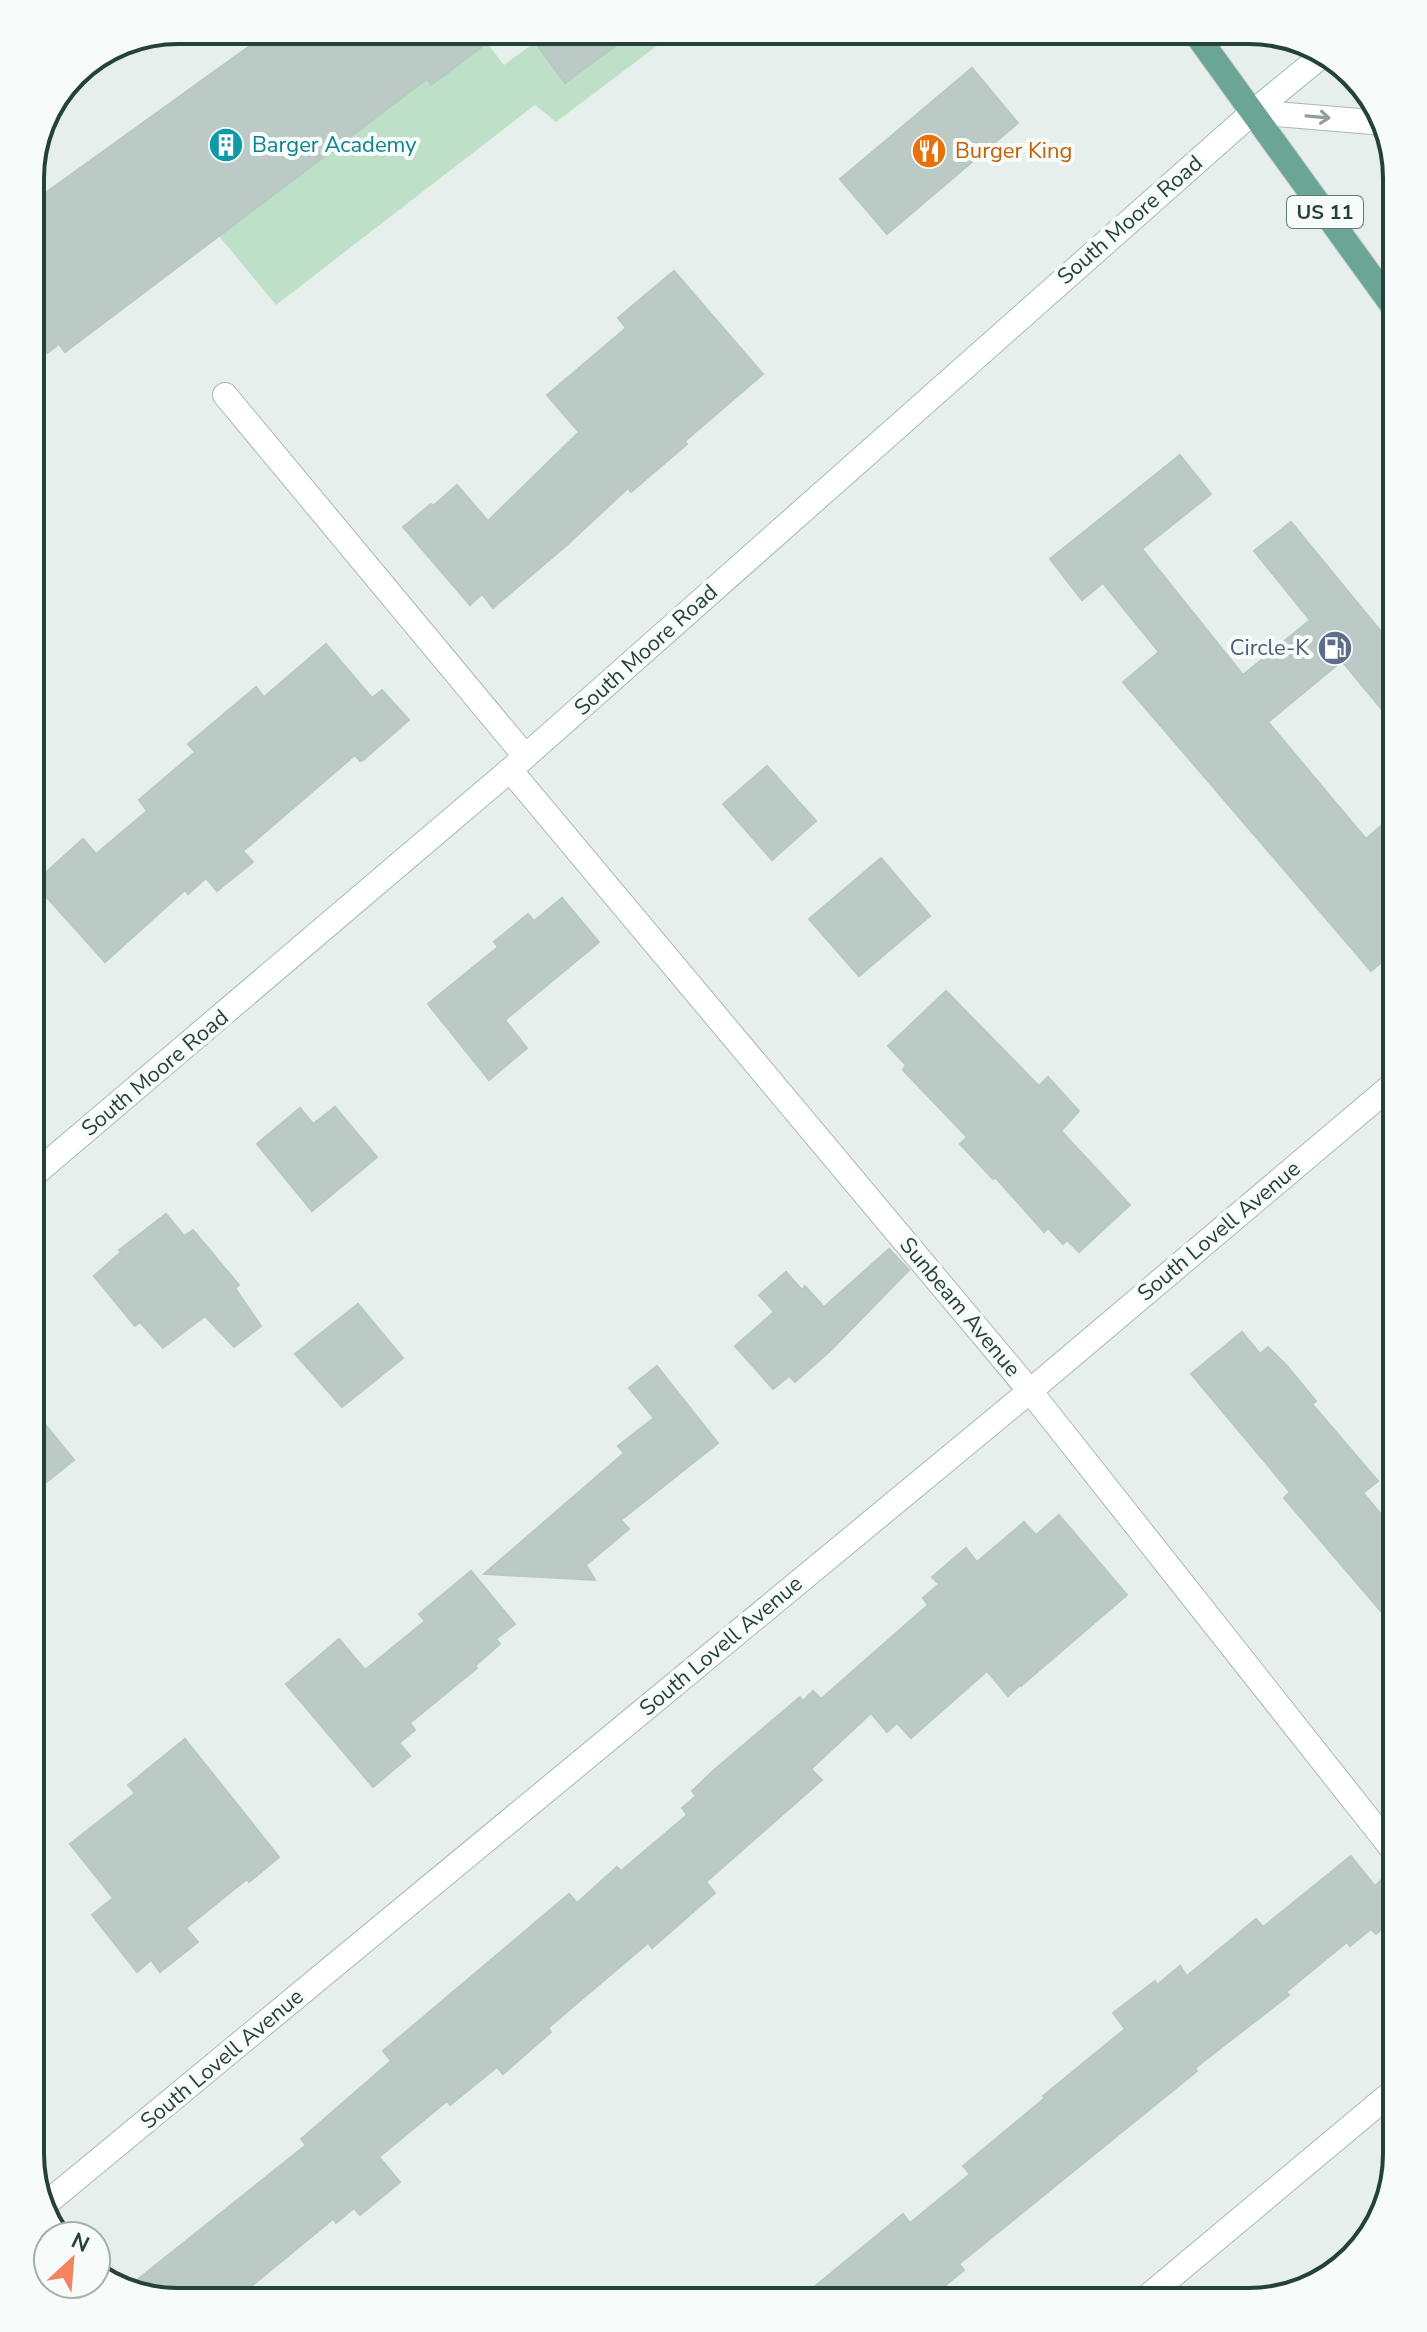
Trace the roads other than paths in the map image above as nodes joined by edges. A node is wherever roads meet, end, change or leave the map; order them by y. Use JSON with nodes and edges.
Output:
{"nodes":[{"id":1,"x":1203,"y":44,"type":"edge"},
{"id":2,"x":1314,"y":62,"type":"edge"},
{"id":3,"x":1253,"y":112,"type":"junction"},
{"id":4,"x":1370,"y":122,"type":"edge"},
{"id":5,"x":1383,"y":293,"type":"edge"},
{"id":6,"x":225,"y":395,"type":"dead end"},
{"id":7,"x":518,"y":763,"type":"junction"},
{"id":8,"x":1383,"y":1093,"type":"edge"},
{"id":9,"x":44,"y":1166,"type":"edge"},
{"id":10,"x":1030,"y":1391,"type":"junction"},
{"id":11,"x":1383,"y":1837,"type":"edge"},
{"id":12,"x":1383,"y":2100,"type":"edge"},
{"id":13,"x":52,"y":2198,"type":"edge"},
{"id":14,"x":1158,"y":2288,"type":"edge"}],
"edges":[{"from":1,"to":3,"type":"main road","number":"US 11"},
{"from":2,"to":3,"type":"street","name":"South Moore Road"},
{"from":3,"to":4,"type":"street","one_way":true},
{"from":3,"to":5,"type":"main road","number":"US 11"},
{"from":3,"to":7,"type":"street","name":"South Moore Road"},
{"from":6,"to":7,"type":"street","name":"Sunbeam Avenue"},
{"from":7,"to":9,"type":"street","name":"South Moore Road"},
{"from":7,"to":10,"type":"street","name":"Sunbeam Avenue"},
{"from":8,"to":10,"type":"street","name":"South Lovell Avenue"},
{"from":10,"to":11,"type":"street","name":"Sunbeam Avenue"},
{"from":10,"to":13,"type":"street","name":"South Lovell Avenue"},
{"from":12,"to":14,"type":"street"}]}
